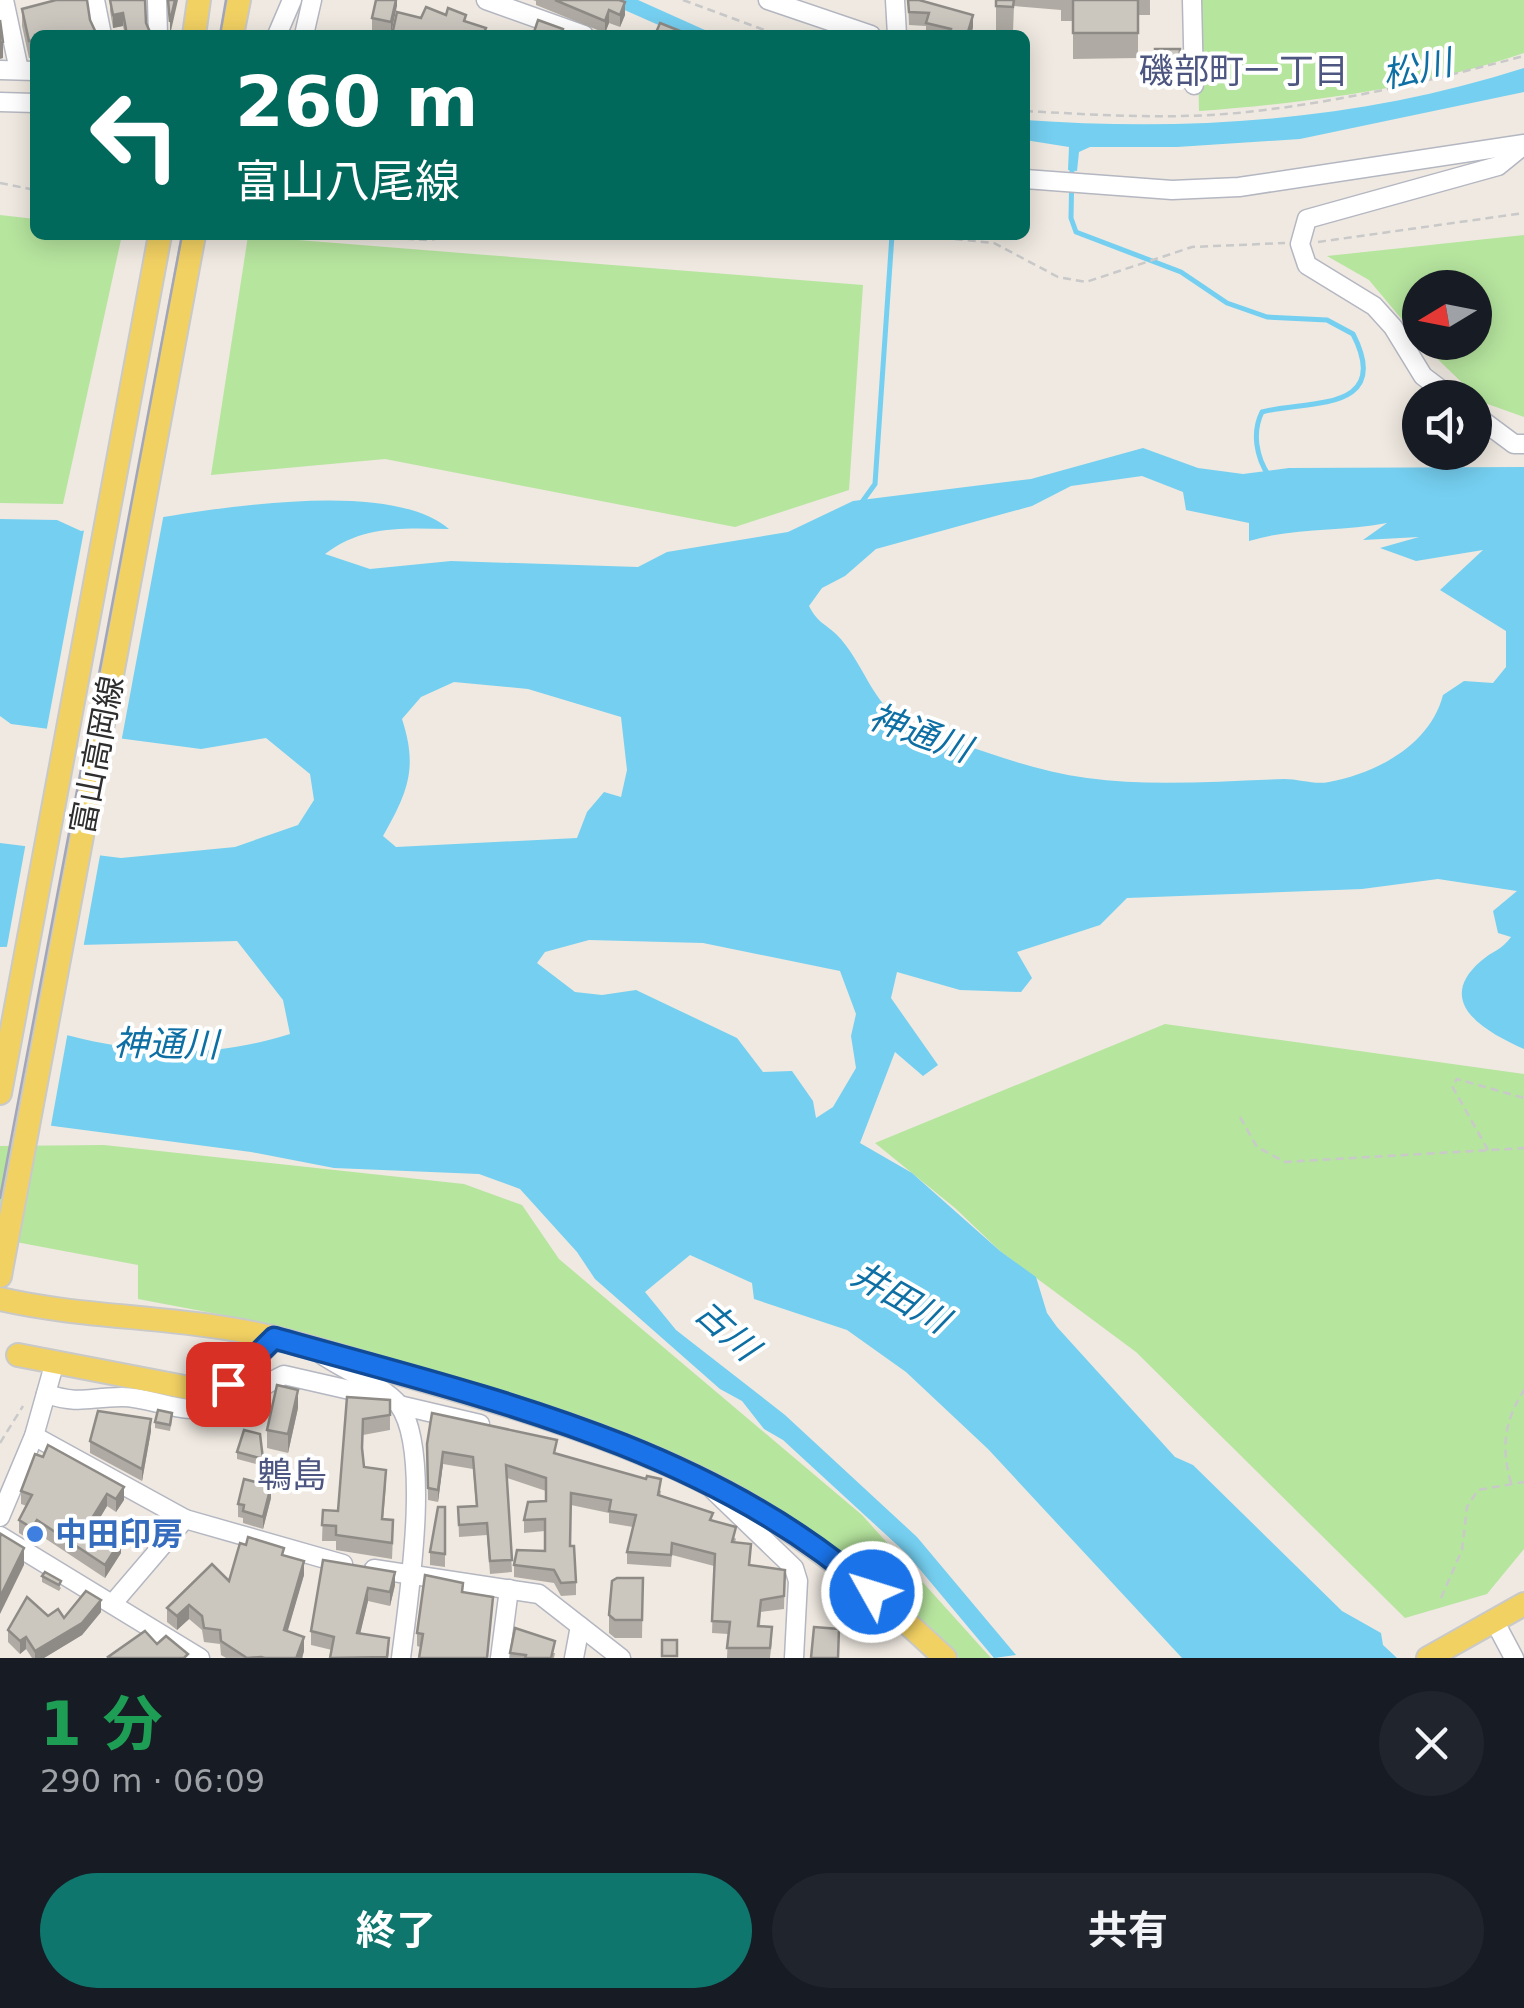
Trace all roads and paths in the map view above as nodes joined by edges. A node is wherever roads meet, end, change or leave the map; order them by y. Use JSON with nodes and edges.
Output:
{"nodes":[{"id":1,"x":4,"y":0,"type":"edge"},
{"id":2,"x":95,"y":0,"type":"edge"},
{"id":3,"x":158,"y":0,"type":"edge"},
{"id":4,"x":199,"y":0,"type":"edge"},
{"id":5,"x":238,"y":0,"type":"edge"},
{"id":6,"x":292,"y":0,"type":"edge"},
{"id":7,"x":312,"y":0,"type":"edge"},
{"id":8,"x":486,"y":0,"type":"edge"},
{"id":9,"x":683,"y":0,"type":"edge"},
{"id":10,"x":768,"y":0,"type":"edge"},
{"id":11,"x":895,"y":0,"type":"edge"},
{"id":12,"x":1192,"y":0,"type":"edge"},
{"id":13,"x":534,"y":26,"type":"edge"},
{"id":14,"x":101,"y":30,"type":"edge"},
{"id":15,"x":158,"y":30,"type":"edge"},
{"id":16,"x":195,"y":30,"type":"edge"},
{"id":17,"x":233,"y":30,"type":"edge"},
{"id":18,"x":279,"y":30,"type":"edge"},
{"id":19,"x":305,"y":30,"type":"edge"},
{"id":20,"x":764,"y":30,"type":"edge"},
{"id":21,"x":856,"y":30,"type":"edge"},
{"id":22,"x":896,"y":30,"type":"edge"},
{"id":23,"x":1524,"y":56,"type":"edge"},
{"id":24,"x":18,"y":70,"type":"edge"},
{"id":25,"x":1194,"y":85,"type":"dead end"},
{"id":26,"x":0,"y":102,"type":"edge"},
{"id":27,"x":30,"y":103,"type":"edge"},
{"id":28,"x":30,"y":105,"type":"edge"},
{"id":29,"x":1030,"y":111,"type":"edge"},
{"id":30,"x":0,"y":116,"type":"edge"},
{"id":31,"x":1524,"y":144,"type":"edge"},
{"id":32,"x":1030,"y":179,"type":"edge"},
{"id":33,"x":0,"y":183,"type":"edge"},
{"id":34,"x":30,"y":189,"type":"edge"},
{"id":35,"x":1524,"y":213,"type":"edge"},
{"id":36,"x":159,"y":240,"type":"edge"},
{"id":37,"x":193,"y":240,"type":"edge"},
{"id":38,"x":966,"y":240,"type":"edge"},
{"id":39,"x":1300,"y":244,"type":"junction"},
{"id":40,"x":1428,"y":380,"type":"edge"},
{"id":41,"x":1492,"y":428,"type":"edge"},
{"id":42,"x":1524,"y":444,"type":"edge"},
{"id":43,"x":0,"y":1093,"type":"edge"},
{"id":44,"x":1524,"y":1098,"type":"edge"},
{"id":45,"x":1240,"y":1117,"type":"dead end"},
{"id":46,"x":1524,"y":1148,"type":"edge"},
{"id":47,"x":1489,"y":1151,"type":"junction"},
{"id":48,"x":0,"y":1276,"type":"edge"},
{"id":49,"x":0,"y":1299,"type":"edge"},
{"id":50,"x":274,"y":1338,"type":"junction"},
{"id":51,"x":313,"y":1349,"type":"junction"},
{"id":52,"x":18,"y":1355,"type":"dead end"},
{"id":53,"x":54,"y":1365,"type":"junction"},
{"id":54,"x":1524,"y":1390,"type":"edge"},
{"id":55,"x":46,"y":1394,"type":"junction"},
{"id":56,"x":394,"y":1401,"type":"junction"},
{"id":57,"x":26,"y":1402,"type":"dead end"},
{"id":58,"x":480,"y":1424,"type":"edge"},
{"id":59,"x":34,"y":1436,"type":"junction"},
{"id":60,"x":0,"y":1443,"type":"edge"},
{"id":61,"x":706,"y":1481,"type":"junction"},
{"id":62,"x":1524,"y":1482,"type":"edge"},
{"id":63,"x":1511,"y":1484,"type":"junction"},
{"id":64,"x":0,"y":1517,"type":"edge"},
{"id":65,"x":185,"y":1519,"type":"junction"},
{"id":66,"x":0,"y":1536,"type":"edge"},
{"id":67,"x":413,"y":1576,"type":"junction"},
{"id":68,"x":509,"y":1589,"type":"junction"},
{"id":69,"x":1441,"y":1598,"type":"dead end"},
{"id":70,"x":114,"y":1602,"type":"junction"},
{"id":71,"x":1524,"y":1604,"type":"edge"},
{"id":72,"x":1496,"y":1624,"type":"junction"},
{"id":73,"x":580,"y":1626,"type":"junction"},
{"id":74,"x":200,"y":1658,"type":"edge"},
{"id":75,"x":401,"y":1658,"type":"edge"},
{"id":76,"x":500,"y":1658,"type":"edge"},
{"id":77,"x":574,"y":1658,"type":"edge"},
{"id":78,"x":622,"y":1658,"type":"edge"},
{"id":79,"x":794,"y":1658,"type":"edge"},
{"id":80,"x":945,"y":1658,"type":"edge"},
{"id":81,"x":1428,"y":1658,"type":"edge"},
{"id":82,"x":1514,"y":1658,"type":"edge"}],
"edges":[{"from":1,"to":24,"type":"street"},
{"from":2,"to":14,"type":"street"},
{"from":3,"to":15,"type":"street"},
{"from":4,"to":16,"type":"main road"},
{"from":5,"to":17,"type":"main road"},
{"from":6,"to":18,"type":"street"},
{"from":7,"to":19,"type":"street"},
{"from":8,"to":13,"type":"street"},
{"from":9,"to":20,"type":"path"},
{"from":10,"to":21,"type":"street"},
{"from":11,"to":22,"type":"street"},
{"from":12,"to":25,"type":"street"},
{"from":23,"to":29,"type":"path"},
{"from":26,"to":27,"type":"street"},
{"from":28,"to":30,"type":"street"},
{"from":31,"to":32,"type":"street"},
{"from":31,"to":39,"type":"street"},
{"from":33,"to":34,"type":"path"},
{"from":35,"to":39,"type":"path"},
{"from":36,"to":43,"type":"main road","name":"富山高岡線"},
{"from":37,"to":48,"type":"main road","name":"富山高岡線"},
{"from":38,"to":39,"type":"path"},
{"from":39,"to":40,"type":"street"},
{"from":41,"to":42,"type":"street"},
{"from":44,"to":47,"type":"path"},
{"from":45,"to":47,"type":"path"},
{"from":46,"to":47,"type":"path"},
{"from":49,"to":50,"type":"main road"},
{"from":50,"to":51,"type":"main road"},
{"from":50,"to":53,"type":"main road"},
{"from":51,"to":56,"type":"street"},
{"from":51,"to":61,"type":"main road"},
{"from":52,"to":53,"type":"main road"},
{"from":53,"to":55,"type":"street"},
{"from":54,"to":63,"type":"path"},
{"from":55,"to":56,"type":"street"},
{"from":55,"to":59,"type":"street"},
{"from":56,"to":58,"type":"street"},
{"from":56,"to":67,"type":"street"},
{"from":57,"to":60,"type":"path"},
{"from":59,"to":64,"type":"street"},
{"from":59,"to":65,"type":"street"},
{"from":61,"to":79,"type":"street"},
{"from":61,"to":80,"type":"main road"},
{"from":62,"to":63,"type":"path"},
{"from":63,"to":69,"type":"path"},
{"from":65,"to":67,"type":"street"},
{"from":65,"to":70,"type":"street"},
{"from":66,"to":70,"type":"street"},
{"from":67,"to":68,"type":"street"},
{"from":67,"to":75,"type":"street"},
{"from":68,"to":73,"type":"street"},
{"from":68,"to":76,"type":"street"},
{"from":70,"to":74,"type":"street"},
{"from":71,"to":72,"type":"main road"},
{"from":72,"to":81,"type":"main road"},
{"from":72,"to":82,"type":"street"},
{"from":73,"to":77,"type":"street"},
{"from":73,"to":78,"type":"street"}]}
